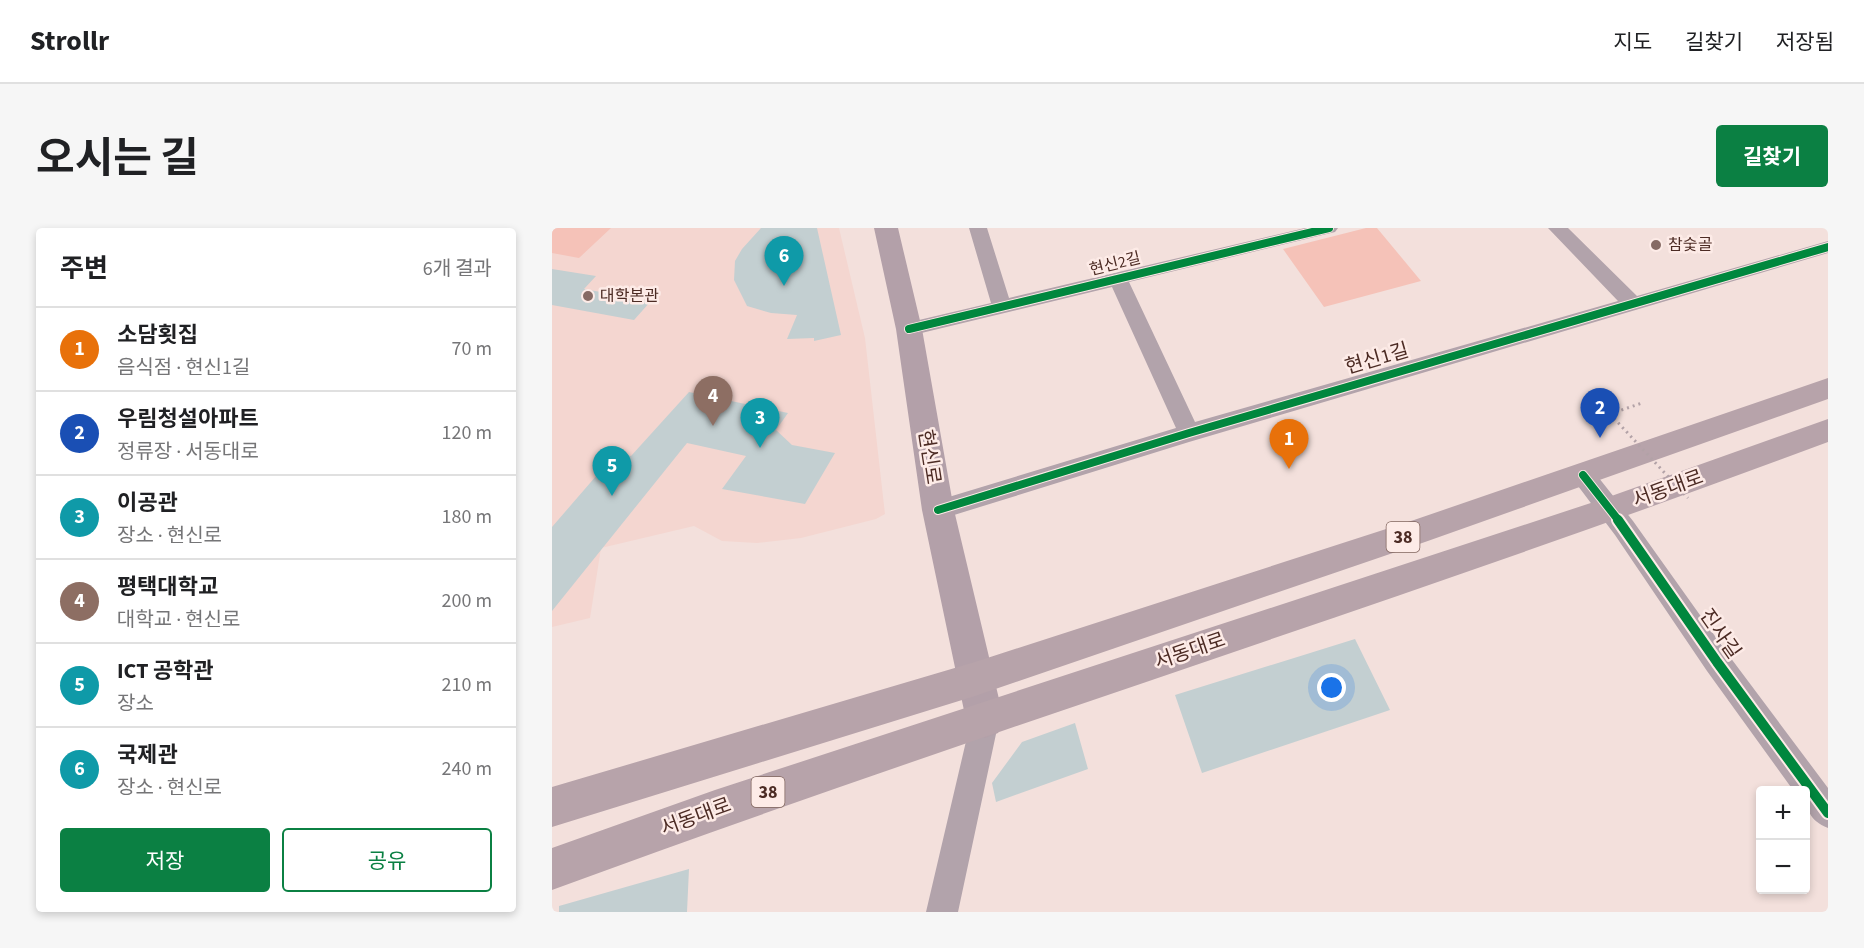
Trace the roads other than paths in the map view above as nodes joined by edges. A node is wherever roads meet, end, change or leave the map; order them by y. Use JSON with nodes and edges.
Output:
{"nodes":[{"id":1,"x":885,"y":228,"type":"edge"},
{"id":2,"x":978,"y":228,"type":"edge"},
{"id":3,"x":1329,"y":228,"type":"edge"},
{"id":4,"x":1557,"y":228,"type":"edge"},
{"id":5,"x":1828,"y":247,"type":"edge"},
{"id":6,"x":1118,"y":279,"type":"junction"},
{"id":7,"x":1633,"y":304,"type":"junction"},
{"id":8,"x":1002,"y":307,"type":"junction"},
{"id":9,"x":909,"y":329,"type":"junction"},
{"id":10,"x":1828,"y":388,"type":"edge"},
{"id":11,"x":1828,"y":430,"type":"edge"},
{"id":12,"x":1189,"y":433,"type":"junction"},
{"id":13,"x":1582,"y":475,"type":"junction"},
{"id":14,"x":938,"y":510,"type":"junction"},
{"id":15,"x":1610,"y":510,"type":"junction"},
{"id":16,"x":975,"y":679,"type":"junction"},
{"id":17,"x":985,"y":720,"type":"junction"},
{"id":18,"x":552,"y":807,"type":"edge"},
{"id":19,"x":1828,"y":813,"type":"edge"},
{"id":20,"x":552,"y":869,"type":"edge"},
{"id":21,"x":942,"y":912,"type":"edge"}],
"edges":[{"from":1,"to":9,"type":"main road","name":"현신로"},
{"from":2,"to":8,"type":"street"},
{"from":3,"to":6,"type":"street","name":"현신2길"},
{"from":4,"to":7,"type":"street"},
{"from":5,"to":7,"type":"street","name":"현신1길"},
{"from":6,"to":8,"type":"street","name":"현신2길"},
{"from":6,"to":12,"type":"street"},
{"from":7,"to":12,"type":"street","name":"현신1길"},
{"from":8,"to":9,"type":"street","name":"현신2길"},
{"from":9,"to":14,"type":"main road","name":"현신로"},
{"from":10,"to":13,"type":"main road","name":"서동대로","number":"38"},
{"from":11,"to":15,"type":"main road","name":"서동대로","number":"38"},
{"from":12,"to":14,"type":"street","name":"현신1길"},
{"from":13,"to":15,"type":"street","name":"진사길"},
{"from":13,"to":16,"type":"main road","name":"서동대로","number":"38"},
{"from":14,"to":16,"type":"main road","name":"현신로"},
{"from":15,"to":17,"type":"main road","name":"서동대로","number":"38"},
{"from":15,"to":19,"type":"street","name":"진사길"},
{"from":16,"to":17,"type":"main road","name":"현신로"},
{"from":16,"to":18,"type":"main road","name":"서동대로","number":"38"},
{"from":17,"to":20,"type":"main road","name":"서동대로","number":"38"},
{"from":17,"to":21,"type":"street"}]}
